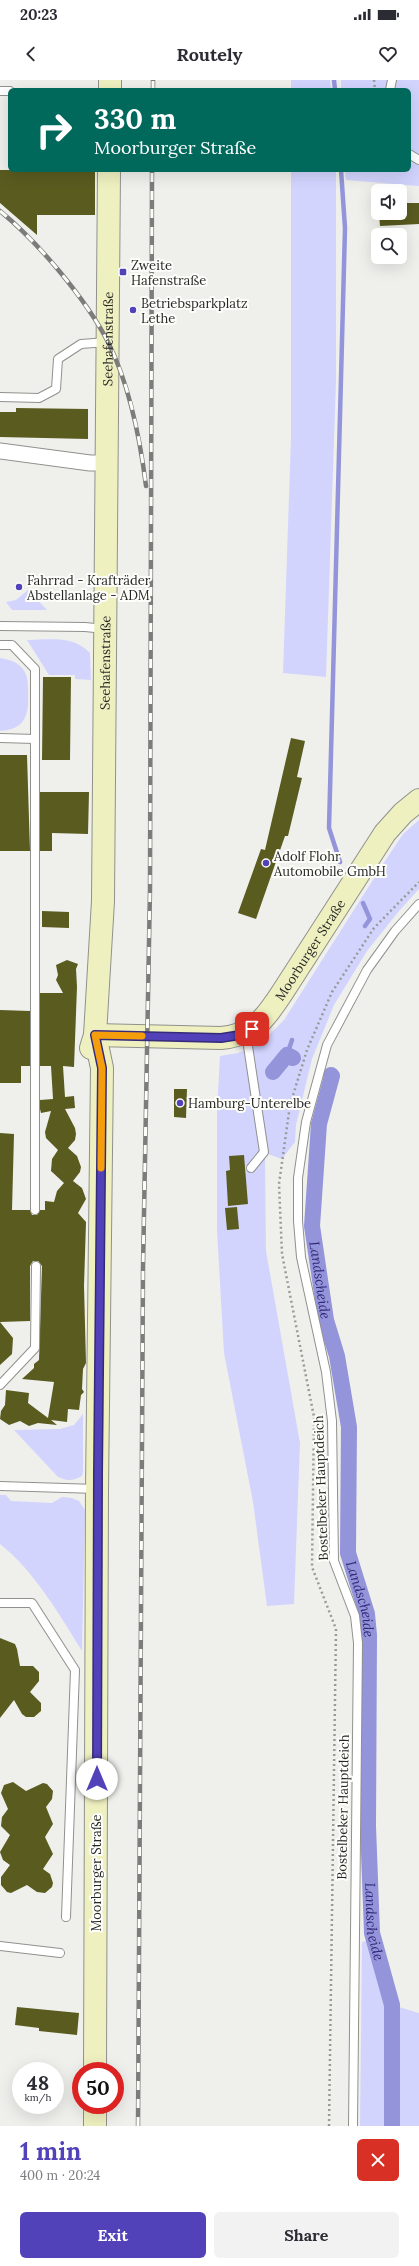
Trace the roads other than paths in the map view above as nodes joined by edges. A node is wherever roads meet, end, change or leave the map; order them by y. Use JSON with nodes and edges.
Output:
{"nodes":[{"id":1,"x":109,"y":172,"type":"edge"},
{"id":2,"x":108,"y":342,"type":"junction"},
{"id":3,"x":0,"y":396,"type":"edge"},
{"id":4,"x":0,"y":451,"type":"edge"},
{"id":5,"x":107,"y":463,"type":"junction"},
{"id":6,"x":0,"y":626,"type":"edge"},
{"id":7,"x":106,"y":629,"type":"junction"},
{"id":8,"x":0,"y":645,"type":"edge"},
{"id":9,"x":0,"y":738,"type":"edge"},
{"id":10,"x":35,"y":739,"type":"junction"},
{"id":11,"x":419,"y":800,"type":"edge"},
{"id":12,"x":419,"y":904,"type":"edge"},
{"id":13,"x":246,"y":1032,"type":"junction"},
{"id":14,"x":95,"y":1035,"type":"junction"},
{"id":15,"x":251,"y":1168,"type":"dead end"},
{"id":16,"x":35,"y":1210,"type":"dead end"},
{"id":17,"x":36,"y":1266,"type":"dead end"},
{"id":18,"x":0,"y":1385,"type":"edge"},
{"id":19,"x":0,"y":1486,"type":"edge"},
{"id":20,"x":98,"y":1489,"type":"junction"},
{"id":21,"x":0,"y":1603,"type":"edge"},
{"id":22,"x":66,"y":1917,"type":"dead end"},
{"id":23,"x":0,"y":1946,"type":"edge"},
{"id":24,"x":60,"y":1952,"type":"dead end"},
{"id":25,"x":95,"y":2062,"type":"edge"},
{"id":26,"x":95,"y":2114,"type":"edge"},
{"id":27,"x":95,"y":2126,"type":"edge"},
{"id":28,"x":352,"y":2126,"type":"edge"}],
"edges":[{"from":1,"to":2,"type":"main road","name":"Seehafenstraße"},
{"from":2,"to":3,"type":"lane"},
{"from":2,"to":5,"type":"main road","name":"Seehafenstraße"},
{"from":4,"to":5,"type":"street"},
{"from":5,"to":7,"type":"main road","name":"Seehafenstraße"},
{"from":6,"to":7,"type":"lane"},
{"from":7,"to":14,"type":"main road","name":"Seehafenstraße"},
{"from":8,"to":10,"type":"lane"},
{"from":9,"to":10,"type":"lane"},
{"from":10,"to":16,"type":"lane"},
{"from":11,"to":13,"type":"main road","name":"Moorburger Straße"},
{"from":12,"to":28,"type":"lane","name":"Bostelbeker Hauptdeich"},
{"from":13,"to":14,"type":"main road","name":"Moorburger Straße"},
{"from":13,"to":15,"type":"lane"},
{"from":14,"to":20,"type":"main road","name":"Moorburger Straße"},
{"from":17,"to":18,"type":"lane"},
{"from":19,"to":20,"type":"lane"},
{"from":20,"to":25,"type":"main road","name":"Moorburger Straße"},
{"from":21,"to":22,"type":"lane"},
{"from":23,"to":24,"type":"lane"},
{"from":26,"to":27,"type":"main road"}]}
